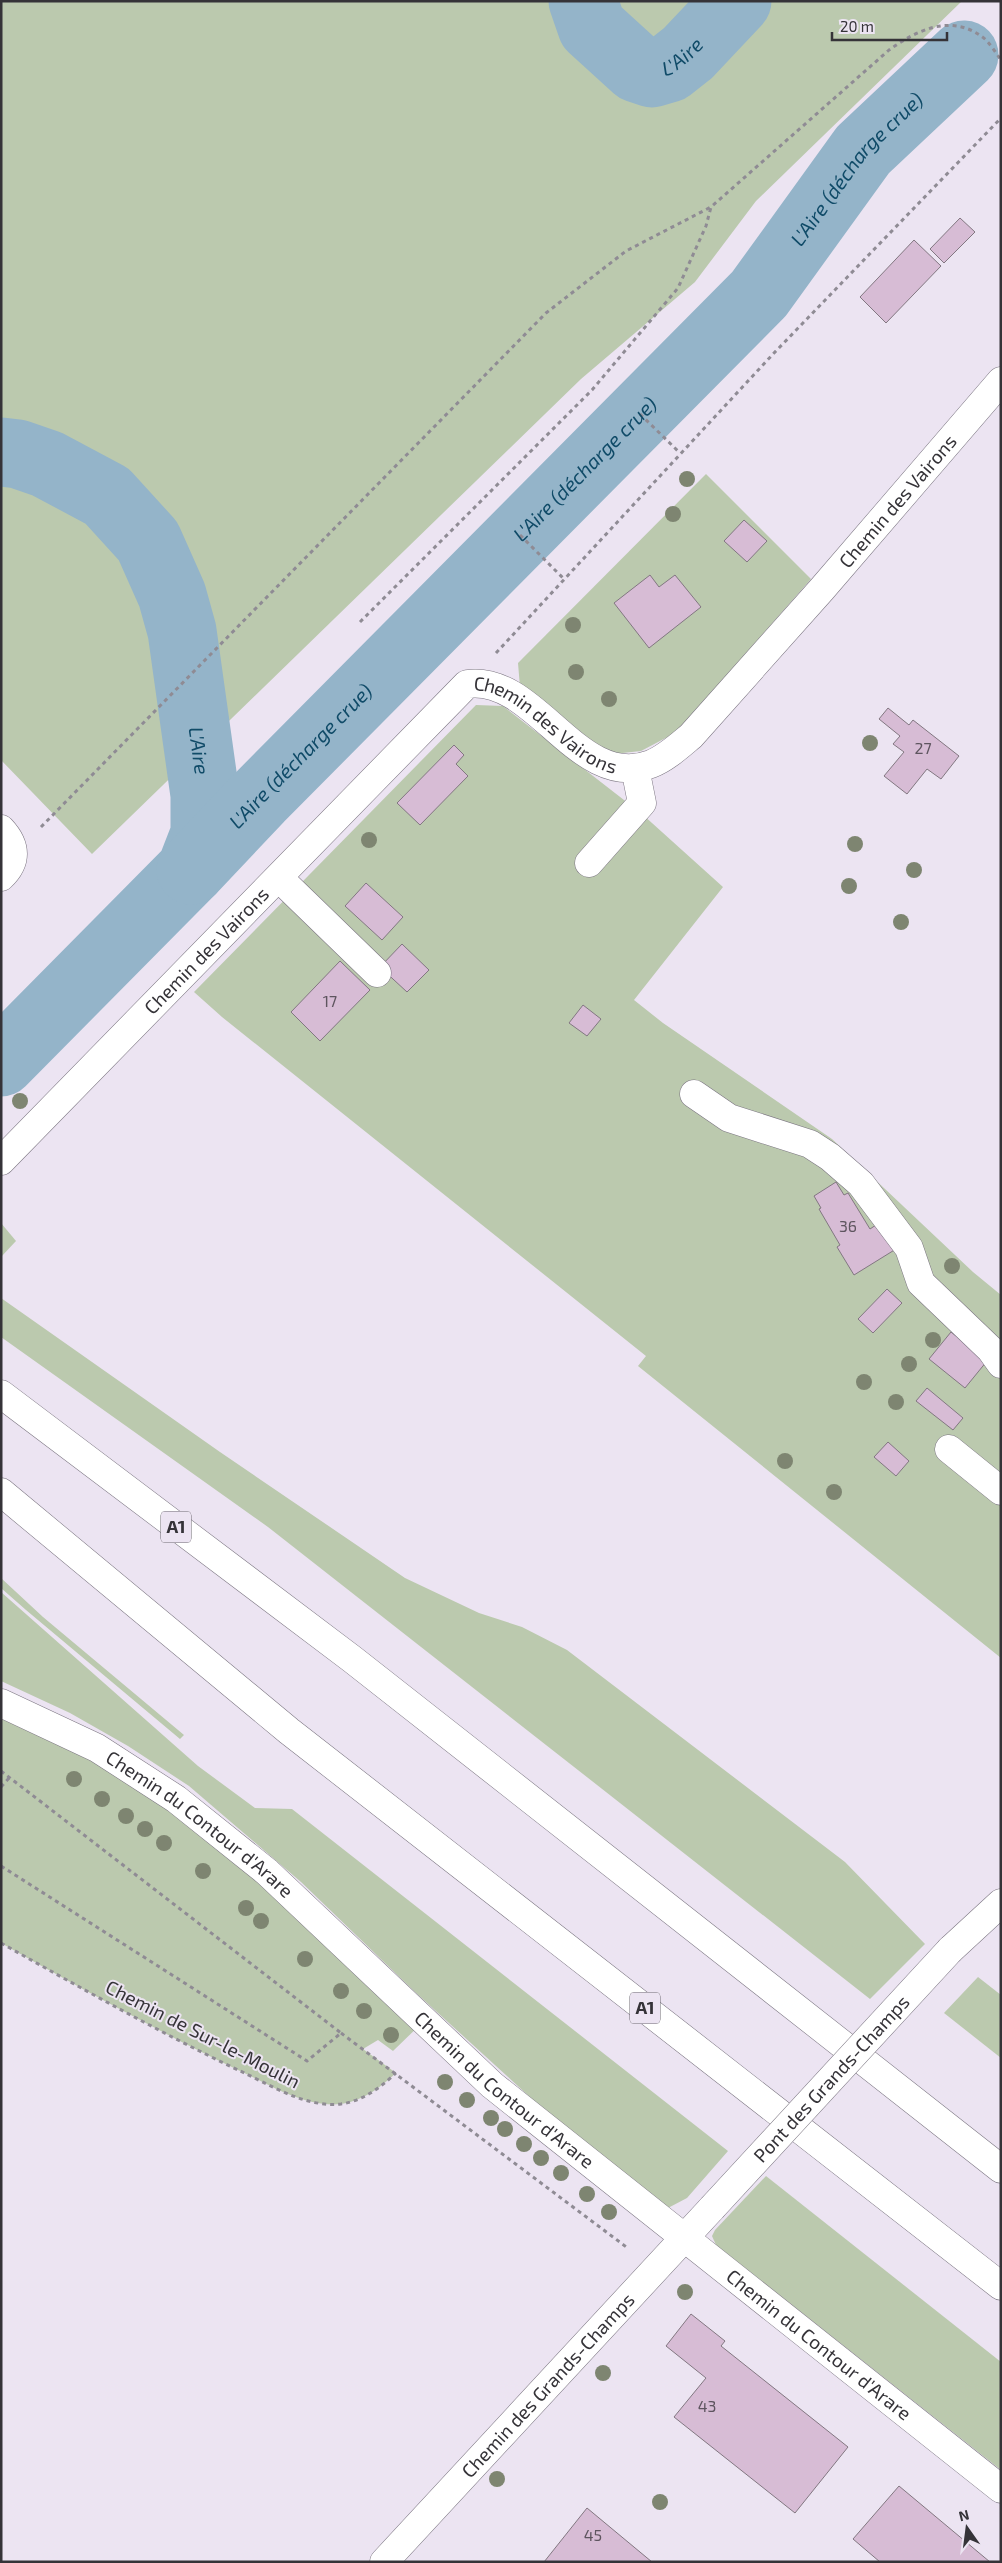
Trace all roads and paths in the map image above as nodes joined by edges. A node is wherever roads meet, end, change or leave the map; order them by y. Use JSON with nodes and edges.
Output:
{"nodes":[{"id":1,"x":1001,"y":60,"type":"edge"},
{"id":2,"x":1001,"y":118,"type":"edge"},
{"id":3,"x":711,"y":207,"type":"junction"},
{"id":4,"x":1001,"y":382,"type":"edge"},
{"id":5,"x":640,"y":414,"type":"dead end"},
{"id":6,"x":680,"y":454,"type":"junction"},
{"id":7,"x":520,"y":535,"type":"dead end"},
{"id":8,"x":564,"y":579,"type":"junction"},
{"id":9,"x":360,"y":622,"type":"dead end"},
{"id":10,"x":466,"y":684,"type":"junction"},
{"id":11,"x":635,"y":768,"type":"junction"},
{"id":12,"x":1,"y":830,"type":"edge"},
{"id":13,"x":589,"y":863,"type":"dead end"},
{"id":14,"x":7,"y":867,"type":"edge"},
{"id":15,"x":279,"y":878,"type":"junction"},
{"id":16,"x":377,"y":973,"type":"dead end"},
{"id":17,"x":694,"y":1094,"type":"dead end"},
{"id":18,"x":1,"y":1161,"type":"edge"},
{"id":19,"x":1001,"y":1364,"type":"edge"},
{"id":20,"x":1,"y":1394,"type":"edge"},
{"id":21,"x":949,"y":1449,"type":"dead end"},
{"id":22,"x":1001,"y":1491,"type":"edge"},
{"id":23,"x":1,"y":1492,"type":"edge"},
{"id":24,"x":1,"y":1703,"type":"edge"},
{"id":25,"x":1,"y":1771,"type":"edge"},
{"id":26,"x":10,"y":1777,"type":"junction"},
{"id":27,"x":1,"y":1786,"type":"edge"},
{"id":28,"x":1,"y":1866,"type":"edge"},
{"id":29,"x":1001,"y":1903,"type":"edge"},
{"id":30,"x":1,"y":1943,"type":"edge"},
{"id":31,"x":341,"y":2034,"type":"junction"},
{"id":32,"x":396,"y":2073,"type":"junction"},
{"id":33,"x":1001,"y":2169,"type":"edge"},
{"id":34,"x":712,"y":2208,"type":"joint"},
{"id":35,"x":683,"y":2239,"type":"junction"},
{"id":36,"x":656,"y":2268,"type":"junction"},
{"id":37,"x":1001,"y":2286,"type":"edge"},
{"id":38,"x":1001,"y":2489,"type":"edge"},
{"id":39,"x":384,"y":2562,"type":"edge"}],
"edges":[{"from":1,"to":3,"type":"path"},
{"from":2,"to":6,"type":"path"},
{"from":3,"to":9,"type":"path"},
{"from":3,"to":14,"type":"path"},
{"from":4,"to":11,"type":"main road","name":"Chemin des Vairons"},
{"from":5,"to":6,"type":"path"},
{"from":6,"to":8,"type":"path"},
{"from":7,"to":8,"type":"path"},
{"from":8,"to":10,"type":"path"},
{"from":10,"to":11,"type":"main road","name":"Chemin des Vairons"},
{"from":10,"to":15,"type":"main road","name":"Chemin des Vairons"},
{"from":11,"to":13,"type":"main road"},
{"from":12,"to":14,"type":"main road"},
{"from":15,"to":16,"type":"main road"},
{"from":15,"to":18,"type":"main road","name":"Chemin des Vairons"},
{"from":17,"to":19,"type":"main road"},
{"from":20,"to":33,"type":"main road","number":"A1"},
{"from":21,"to":22,"type":"main road"},
{"from":23,"to":37,"type":"main road","number":"A1"},
{"from":24,"to":35,"type":"main road","name":"Chemin du Contour d'Arare"},
{"from":25,"to":26,"type":"path"},
{"from":26,"to":27,"type":"path"},
{"from":26,"to":31,"type":"path"},
{"from":28,"to":31,"type":"path"},
{"from":29,"to":34,"type":"main road","name":"Pont des Grands-Champs","bridge":true},
{"from":30,"to":32,"type":"path","name":"Chemin de Sur-le-Moulin"},
{"from":31,"to":32,"type":"path"},
{"from":32,"to":36,"type":"path"},
{"from":34,"to":35,"type":"main road","name":"Chemin des Grands-Champs"},
{"from":35,"to":36,"type":"main road","name":"Chemin des Grands-Champs"},
{"from":35,"to":38,"type":"main road","name":"Chemin du Contour d'Arare"},
{"from":36,"to":39,"type":"main road","name":"Chemin des Grands-Champs"}]}
